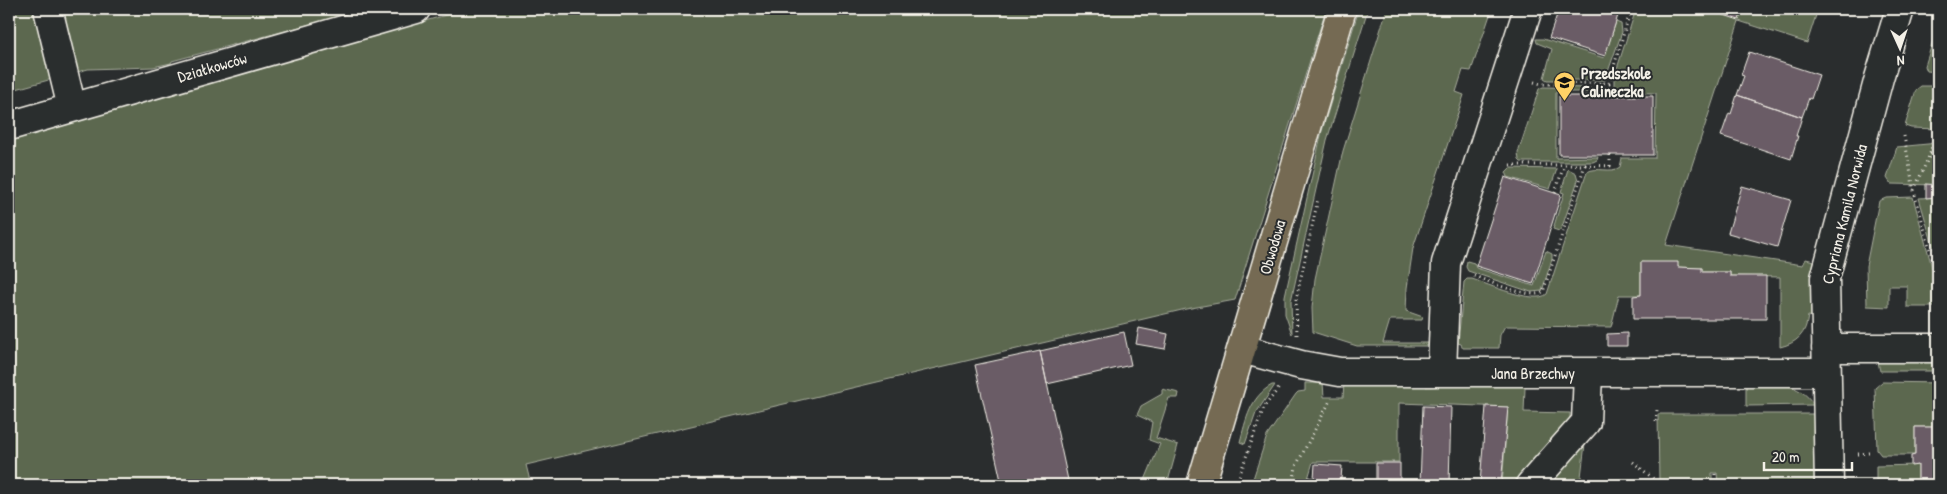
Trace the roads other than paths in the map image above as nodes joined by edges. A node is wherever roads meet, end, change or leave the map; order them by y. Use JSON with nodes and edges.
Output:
{"nodes":[{"id":1,"x":48,"y":9,"type":"edge"},
{"id":2,"x":416,"y":9,"type":"edge"},
{"id":3,"x":1342,"y":9,"type":"edge"},
{"id":4,"x":1528,"y":9,"type":"edge"},
{"id":5,"x":1900,"y":9,"type":"edge"},
{"id":6,"x":72,"y":108,"type":"junction"},
{"id":7,"x":9,"y":126,"type":"edge"},
{"id":8,"x":1938,"y":348,"type":"edge"},
{"id":9,"x":1242,"y":349,"type":"junction"},
{"id":10,"x":1826,"y":360,"type":"junction"},
{"id":11,"x":1442,"y":372,"type":"junction"},
{"id":12,"x":1588,"y":373,"type":"junction"},
{"id":13,"x":1201,"y":485,"type":"edge"},
{"id":14,"x":1530,"y":485,"type":"edge"},
{"id":15,"x":1829,"y":485,"type":"edge"}],
"edges":[{"from":1,"to":6,"type":"street"},
{"from":2,"to":6,"type":"street","name":"Działkowców"},
{"from":3,"to":9,"type":"main road","name":"Obwodowa"},
{"from":4,"to":11,"type":"street"},
{"from":5,"to":10,"type":"street","name":"Cypriana Kamila Norwida"},
{"from":6,"to":7,"type":"street","name":"Działkowców"},
{"from":8,"to":10,"type":"street","name":"Jana Brzechwy"},
{"from":9,"to":11,"type":"street","name":"Jana Brzechwy"},
{"from":9,"to":13,"type":"main road","name":"Obwodowa"},
{"from":10,"to":12,"type":"street","name":"Jana Brzechwy"},
{"from":10,"to":15,"type":"street","name":"Cypriana Kamila Norwida"},
{"from":11,"to":12,"type":"street","name":"Jana Brzechwy"},
{"from":12,"to":14,"type":"street"}]}
